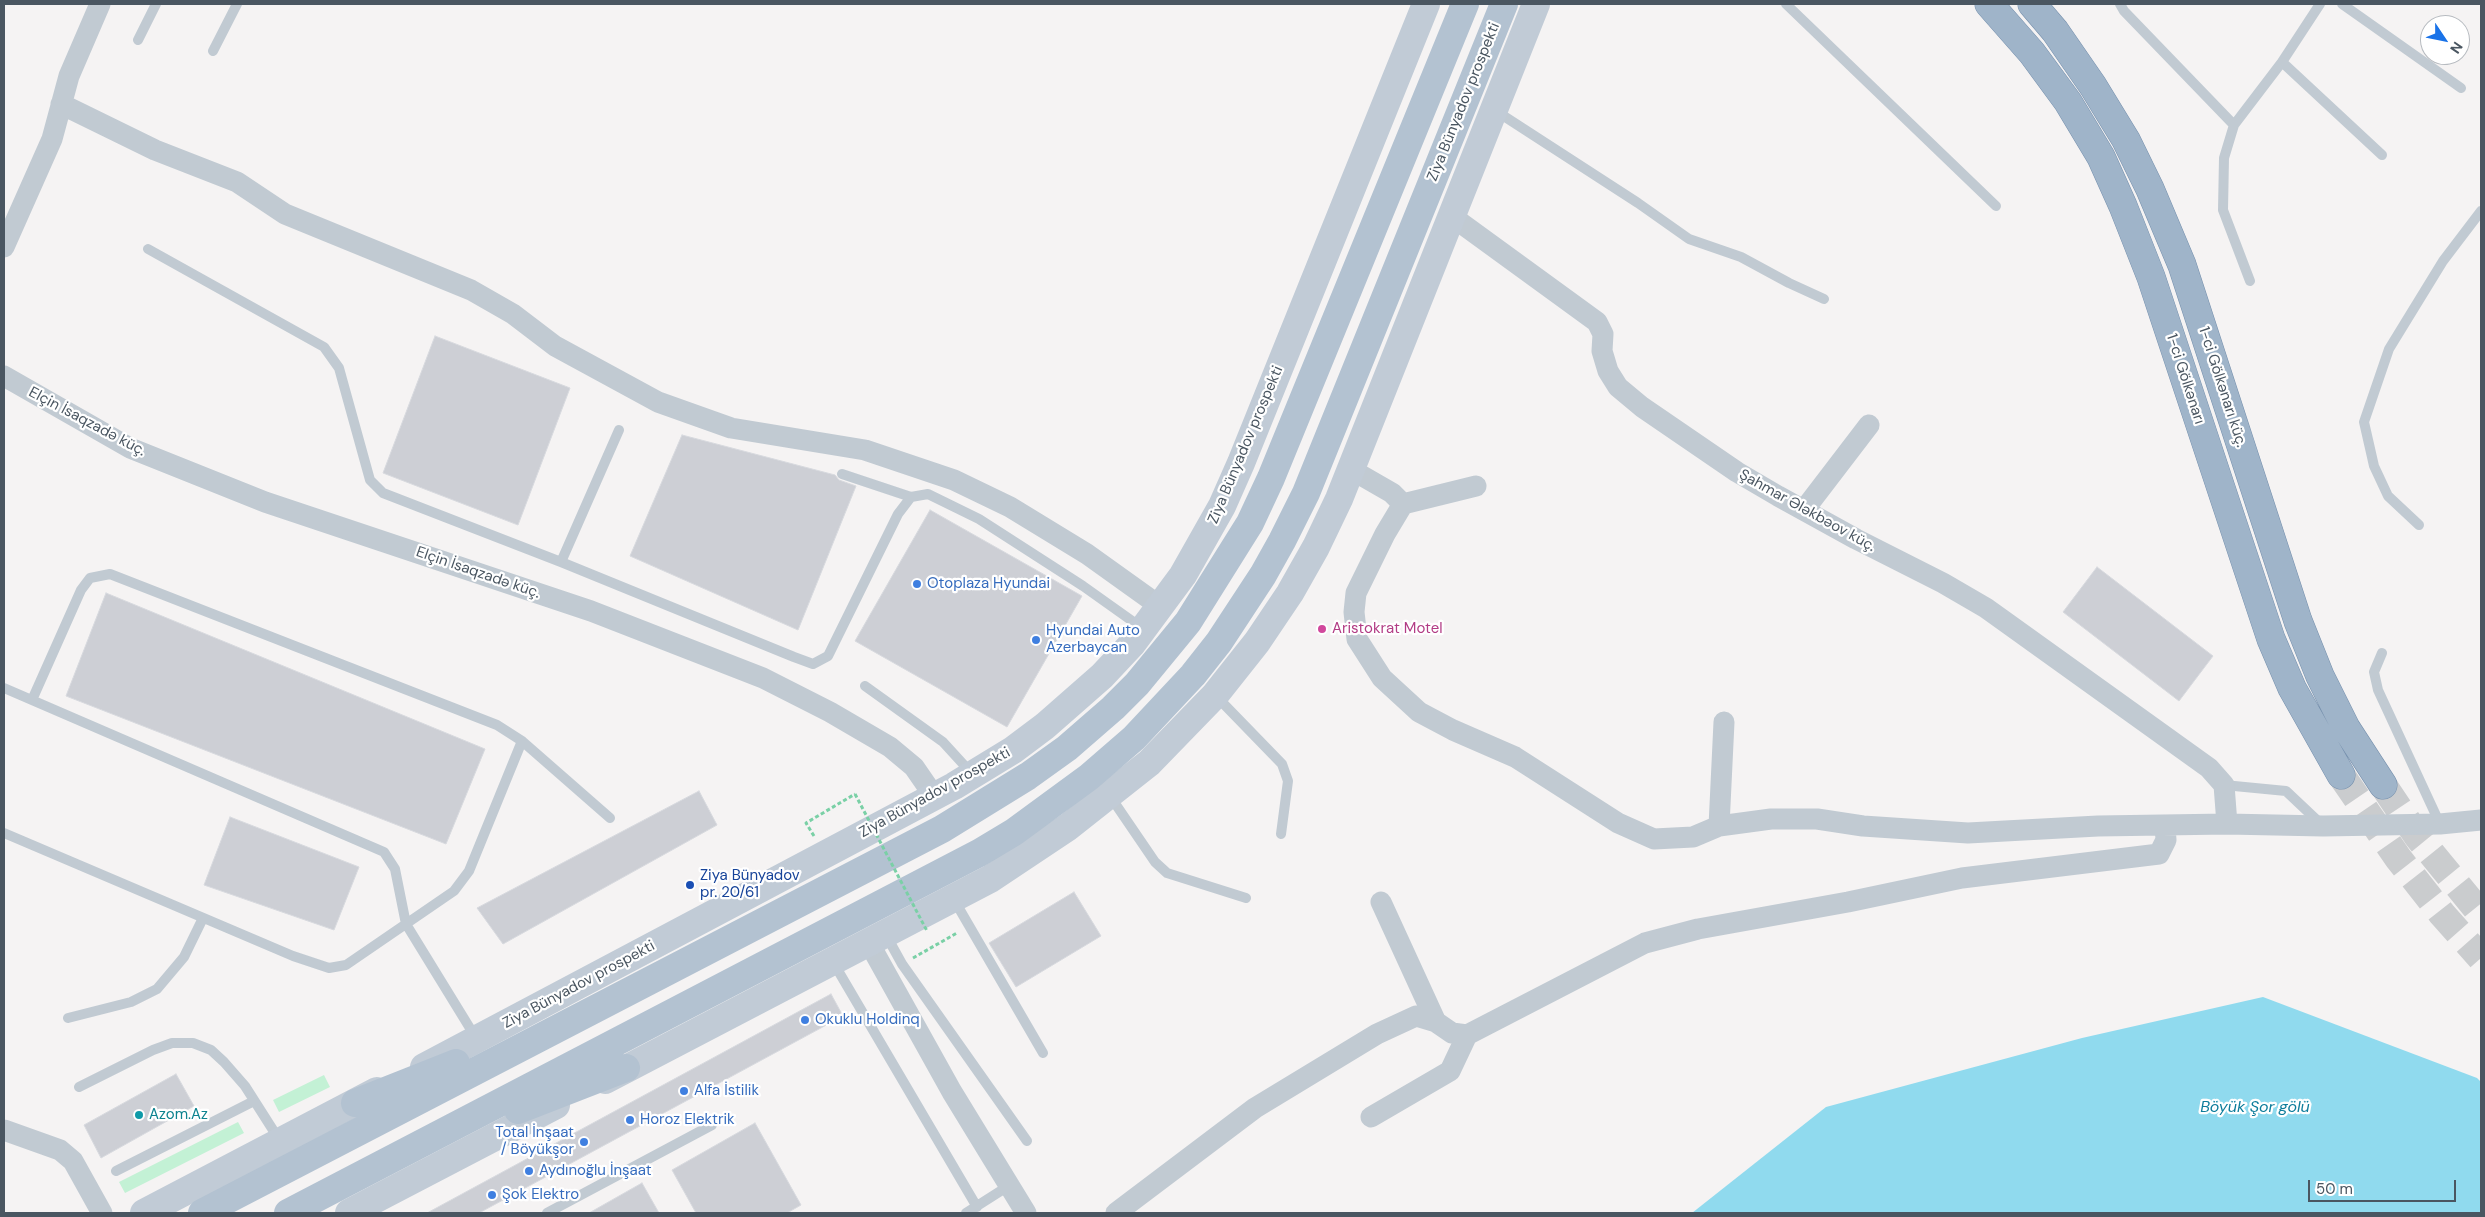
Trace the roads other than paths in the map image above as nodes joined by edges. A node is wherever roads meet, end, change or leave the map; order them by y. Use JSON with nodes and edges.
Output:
{"nodes":[{"id":1,"x":100,"y":4,"type":"edge"},
{"id":2,"x":156,"y":4,"type":"edge"},
{"id":3,"x":237,"y":4,"type":"edge"},
{"id":4,"x":1426,"y":4,"type":"edge"},
{"id":5,"x":1465,"y":4,"type":"edge"},
{"id":6,"x":1504,"y":4,"type":"edge"},
{"id":7,"x":1536,"y":4,"type":"edge"},
{"id":8,"x":1553,"y":4,"type":"edge"},
{"id":9,"x":1786,"y":4,"type":"edge"},
{"id":10,"x":1989,"y":4,"type":"edge"},
{"id":11,"x":2032,"y":4,"type":"edge"},
{"id":12,"x":2120,"y":4,"type":"edge"},
{"id":13,"x":2320,"y":4,"type":"edge"},
{"id":14,"x":2342,"y":4,"type":"edge"},
{"id":15,"x":138,"y":40,"type":"dead end"},
{"id":16,"x":213,"y":51,"type":"dead end"},
{"id":17,"x":2282,"y":62,"type":"junction"},
{"id":18,"x":2461,"y":88,"type":"dead end"},
{"id":19,"x":61,"y":104,"type":"junction"},
{"id":20,"x":1493,"y":109,"type":"junction"},
{"id":21,"x":2234,"y":125,"type":"junction"},
{"id":22,"x":2382,"y":155,"type":"dead end"},
{"id":23,"x":1996,"y":206,"type":"dead end"},
{"id":24,"x":2481,"y":211,"type":"edge"},
{"id":25,"x":1450,"y":215,"type":"junction"},
{"id":26,"x":4,"y":247,"type":"edge"},
{"id":27,"x":148,"y":249,"type":"dead end"},
{"id":28,"x":2250,"y":281,"type":"dead end"},
{"id":29,"x":1824,"y":299,"type":"dead end"},
{"id":30,"x":4,"y":376,"type":"edge"},
{"id":31,"x":1869,"y":426,"type":"dead end"},
{"id":32,"x":620,"y":430,"type":"dead end"},
{"id":33,"x":1352,"y":470,"type":"junction"},
{"id":34,"x":842,"y":474,"type":"dead end"},
{"id":35,"x":1476,"y":486,"type":"dead end"},
{"id":36,"x":911,"y":497,"type":"junction"},
{"id":37,"x":1403,"y":504,"type":"junction"},
{"id":38,"x":1804,"y":510,"type":"junction"},
{"id":39,"x":2419,"y":525,"type":"dead end"},
{"id":40,"x":561,"y":562,"type":"junction"},
{"id":41,"x":1161,"y":607,"type":"junction"},
{"id":42,"x":1145,"y":630,"type":"junction"},
{"id":43,"x":2382,"y":653,"type":"dead end"},
{"id":44,"x":865,"y":686,"type":"dead end"},
{"id":45,"x":4,"y":688,"type":"edge"},
{"id":46,"x":1215,"y":695,"type":"junction"},
{"id":47,"x":32,"y":700,"type":"junction"},
{"id":48,"x":1724,"y":722,"type":"dead end"},
{"id":49,"x":1134,"y":738,"type":"junction"},
{"id":50,"x":522,"y":741,"type":"junction"},
{"id":51,"x":2340,"y":775,"type":"tunnel mouth"},
{"id":52,"x":969,"y":776,"type":"junction"},
{"id":53,"x":2224,"y":785,"type":"junction"},
{"id":54,"x":2383,"y":785,"type":"tunnel mouth"},
{"id":55,"x":1110,"y":795,"type":"junction"},
{"id":56,"x":934,"y":796,"type":"junction"},
{"id":57,"x":610,"y":818,"type":"dead end"},
{"id":58,"x":2481,"y":820,"type":"edge"},
{"id":59,"x":2227,"y":824,"type":"junction"},
{"id":60,"x":2440,"y":824,"type":"junction"},
{"id":61,"x":1719,"y":826,"type":"junction"},
{"id":62,"x":2165,"y":826,"type":"junction"},
{"id":63,"x":2323,"y":826,"type":"junction"},
{"id":64,"x":942,"y":829,"type":"junction"},
{"id":65,"x":4,"y":833,"type":"edge"},
{"id":66,"x":1280,"y":834,"type":"dead end"},
{"id":67,"x":990,"y":879,"type":"junction"},
{"id":68,"x":953,"y":897,"type":"junction"},
{"id":69,"x":1246,"y":898,"type":"dead end"},
{"id":70,"x":1381,"y":902,"type":"dead end"},
{"id":71,"x":203,"y":918,"type":"junction"},
{"id":72,"x":406,"y":924,"type":"junction"},
{"id":73,"x":877,"y":938,"type":"junction"},
{"id":74,"x":832,"y":961,"type":"junction"},
{"id":75,"x":592,"y":1010,"type":"junction"},
{"id":76,"x":68,"y":1018,"type":"dead end"},
{"id":77,"x":1436,"y":1022,"type":"junction"},
{"id":78,"x":1467,"y":1035,"type":"junction"},
{"id":79,"x":477,"y":1039,"type":"junction"},
{"id":80,"x":1043,"y":1053,"type":"dead end"},
{"id":81,"x":626,"y":1068,"type":"junction"},
{"id":82,"x":79,"y":1088,"type":"dead end"},
{"id":83,"x":254,"y":1101,"type":"junction"},
{"id":84,"x":355,"y":1103,"type":"junction"},
{"id":85,"x":1371,"y":1117,"type":"dead end"},
{"id":86,"x":712,"y":1125,"type":"dead end"},
{"id":87,"x":4,"y":1130,"type":"edge"},
{"id":88,"x":1027,"y":1141,"type":"dead end"},
{"id":89,"x":281,"y":1142,"type":"junction"},
{"id":90,"x":391,"y":1160,"type":"junction"},
{"id":91,"x":116,"y":1171,"type":"dead end"},
{"id":92,"x":1010,"y":1185,"type":"junction"},
{"id":93,"x":977,"y":1207,"type":"junction"},
{"id":94,"x":102,"y":1213,"type":"edge"},
{"id":95,"x":144,"y":1213,"type":"edge"},
{"id":96,"x":202,"y":1213,"type":"edge"},
{"id":97,"x":288,"y":1213,"type":"edge"},
{"id":98,"x":349,"y":1213,"type":"edge"},
{"id":99,"x":547,"y":1213,"type":"edge"},
{"id":100,"x":966,"y":1213,"type":"edge"},
{"id":101,"x":1026,"y":1213,"type":"edge"},
{"id":102,"x":1116,"y":1213,"type":"edge"}],
"edges":[{"from":1,"to":19,"type":"street"},
{"from":2,"to":15,"type":"lane"},
{"from":3,"to":16,"type":"lane"},
{"from":4,"to":41,"type":"main road","name":"Ziya Bünyadov prospekti"},
{"from":5,"to":64,"type":"main road","name":"Ziya Bünyadov prospekti"},
{"from":6,"to":49,"type":"main road","name":"Ziya Bünyadov prospekti"},
{"from":7,"to":20,"type":"main road","name":"Ziya Bünyadov prospekti"},
{"from":8,"to":20,"type":"main road"},
{"from":9,"to":23,"type":"lane"},
{"from":10,"to":51,"type":"highway","name":"1-ci Gölkənarı"},
{"from":11,"to":54,"type":"highway","name":"1-ci Gölkənarı küç."},
{"from":12,"to":21,"type":"lane"},
{"from":13,"to":17,"type":"lane"},
{"from":14,"to":18,"type":"lane"},
{"from":17,"to":21,"type":"lane"},
{"from":17,"to":22,"type":"lane"},
{"from":19,"to":26,"type":"street"},
{"from":19,"to":41,"type":"street"},
{"from":20,"to":25,"type":"main road","name":"Ziya Bünyadov prospekti"},
{"from":20,"to":29,"type":"lane"},
{"from":21,"to":28,"type":"lane"},
{"from":24,"to":39,"type":"lane"},
{"from":25,"to":33,"type":"main road","name":"Ziya Bünyadov prospekti"},
{"from":25,"to":38,"type":"street","name":"Şahmar Ələkbəov küç."},
{"from":27,"to":40,"type":"lane"},
{"from":30,"to":56,"type":"street","name":"Elçin İsaqzadə küç."},
{"from":31,"to":38,"type":"street"},
{"from":32,"to":40,"type":"lane"},
{"from":33,"to":37,"type":"street"},
{"from":33,"to":46,"type":"main road","name":"Ziya Bünyadov prospekti"},
{"from":34,"to":36,"type":"lane"},
{"from":35,"to":37,"type":"street"},
{"from":36,"to":40,"type":"lane"},
{"from":36,"to":42,"type":"lane"},
{"from":37,"to":61,"type":"street"},
{"from":38,"to":53,"type":"street","name":"Şahmar Ələkbəov küç."},
{"from":41,"to":42,"type":"main road","name":"Ziya Bünyadov prospekti"},
{"from":42,"to":52,"type":"main road","name":"Ziya Bünyadov prospekti"},
{"from":42,"to":64,"type":"main road"},
{"from":43,"to":60,"type":"lane"},
{"from":44,"to":52,"type":"lane"},
{"from":45,"to":47,"type":"lane"},
{"from":46,"to":55,"type":"main road","name":"Ziya Bünyadov prospekti"},
{"from":46,"to":66,"type":"lane"},
{"from":47,"to":50,"type":"lane"},
{"from":47,"to":72,"type":"lane"},
{"from":48,"to":61,"type":"street"},
{"from":49,"to":67,"type":"main road"},
{"from":49,"to":90,"type":"main road","name":"Ziya Bünyadov prospekti"},
{"from":50,"to":57,"type":"lane"},
{"from":50,"to":72,"type":"lane"},
{"from":52,"to":56,"type":"main road","name":"Ziya Bünyadov prospekti"},
{"from":53,"to":59,"type":"street"},
{"from":53,"to":63,"type":"lane"},
{"from":55,"to":67,"type":"main road","name":"Ziya Bünyadov prospekti"},
{"from":55,"to":69,"type":"lane"},
{"from":56,"to":79,"type":"main road","name":"Ziya Bünyadov prospekti"},
{"from":58,"to":60,"type":"street"},
{"from":59,"to":62,"type":"street"},
{"from":59,"to":63,"type":"street"},
{"from":60,"to":63,"type":"street"},
{"from":61,"to":62,"type":"street"},
{"from":62,"to":78,"type":"street"},
{"from":64,"to":75,"type":"main road","name":"Ziya Bünyadov prospekti"},
{"from":65,"to":71,"type":"lane"},
{"from":67,"to":68,"type":"main road","name":"Ziya Bünyadov prospekti"},
{"from":68,"to":73,"type":"main road","name":"Ziya Bünyadov prospekti"},
{"from":68,"to":80,"type":"lane"},
{"from":70,"to":77,"type":"street"},
{"from":71,"to":72,"type":"lane"},
{"from":71,"to":76,"type":"lane"},
{"from":72,"to":79,"type":"lane"},
{"from":73,"to":74,"type":"main road","name":"Ziya Bünyadov prospekti"},
{"from":73,"to":88,"type":"lane"},
{"from":73,"to":92,"type":"street"},
{"from":74,"to":81,"type":"main road","name":"Ziya Bünyadov prospekti"},
{"from":74,"to":93,"type":"lane"},
{"from":75,"to":84,"type":"main road"},
{"from":75,"to":96,"type":"main road","name":"Ziya Bünyadov prospekti"},
{"from":77,"to":78,"type":"street"},
{"from":77,"to":102,"type":"street"},
{"from":78,"to":85,"type":"street"},
{"from":79,"to":84,"type":"main road","name":"Ziya Bünyadov prospekti"},
{"from":81,"to":90,"type":"main road"},
{"from":81,"to":98,"type":"main road","name":"Ziya Bünyadov prospekti"},
{"from":82,"to":83,"type":"lane"},
{"from":83,"to":89,"type":"lane"},
{"from":83,"to":91,"type":"lane"},
{"from":84,"to":89,"type":"main road","name":"Ziya Bünyadov prospekti"},
{"from":86,"to":99,"type":"lane"},
{"from":87,"to":94,"type":"street"},
{"from":89,"to":95,"type":"main road","name":"Ziya Bünyadov prospekti"},
{"from":90,"to":97,"type":"main road","name":"Ziya Bünyadov prospekti"},
{"from":92,"to":93,"type":"lane"},
{"from":92,"to":101,"type":"street"},
{"from":93,"to":100,"type":"lane"}]}
